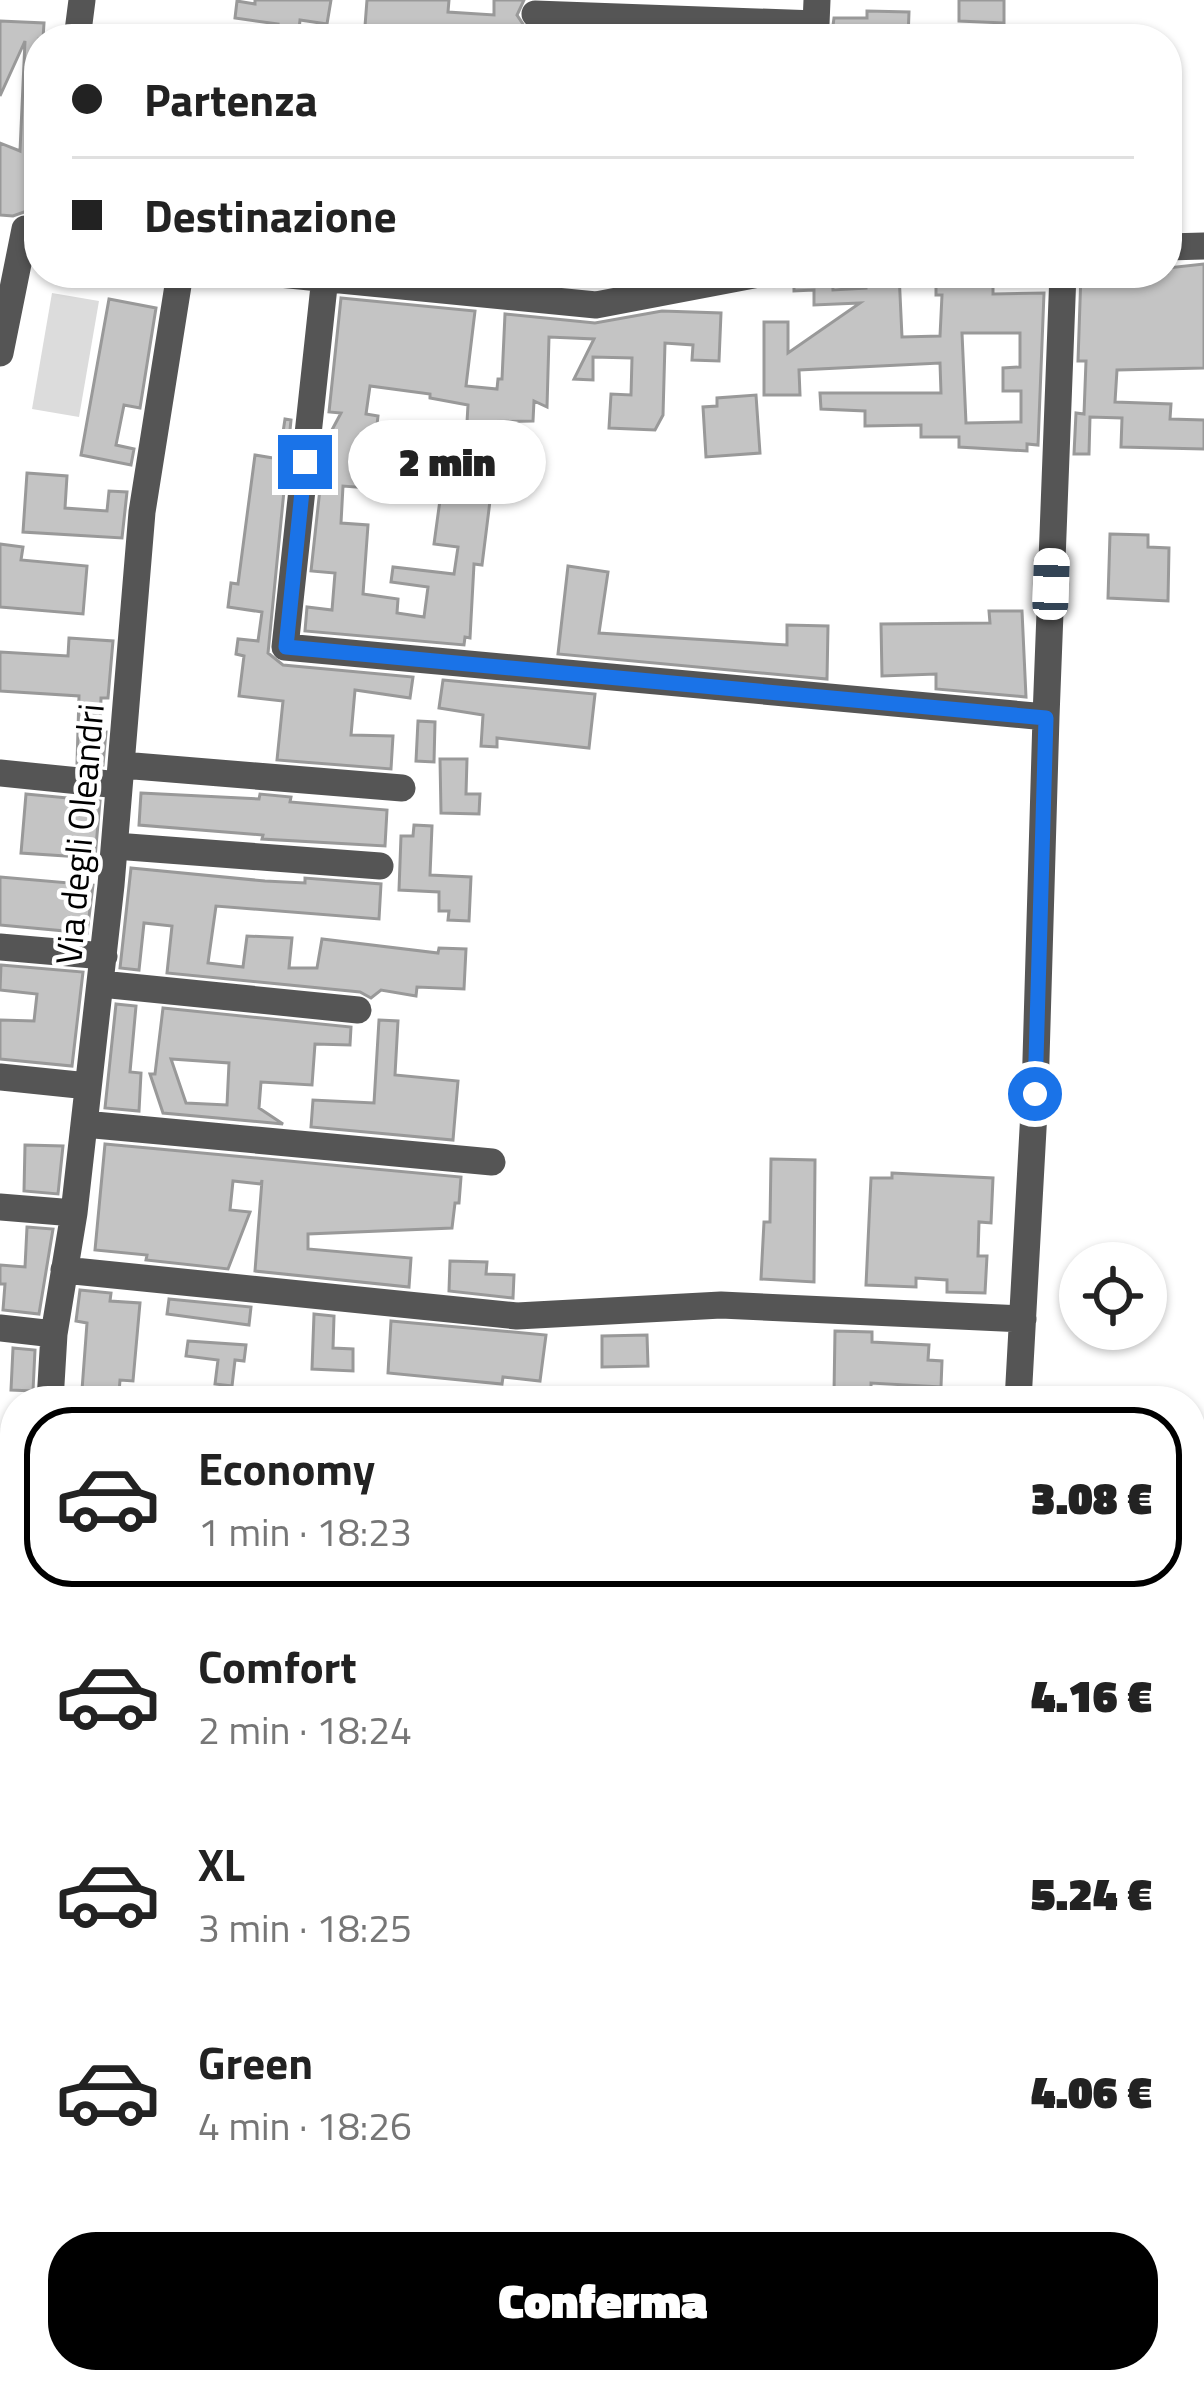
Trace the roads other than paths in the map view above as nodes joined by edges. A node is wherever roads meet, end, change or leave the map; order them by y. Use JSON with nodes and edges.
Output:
{"nodes":[{"id":1,"x":818,"y":0,"type":"edge"},
{"id":2,"x":536,"y":18,"type":"edge"},
{"id":3,"x":21,"y":228,"type":"edge"},
{"id":4,"x":178,"y":288,"type":"edge"},
{"id":5,"x":324,"y":288,"type":"edge"},
{"id":6,"x":425,"y":288,"type":"edge"},
{"id":7,"x":685,"y":288,"type":"edge"},
{"id":8,"x":1062,"y":288,"type":"edge"},
{"id":9,"x":0,"y":352,"type":"edge"},
{"id":10,"x":1046,"y":718,"type":"junction"},
{"id":11,"x":0,"y":773,"type":"edge"},
{"id":12,"x":121,"y":775,"type":"junction"},
{"id":13,"x":402,"y":788,"type":"dead end"},
{"id":14,"x":115,"y":846,"type":"junction"},
{"id":15,"x":380,"y":866,"type":"dead end"},
{"id":16,"x":0,"y":946,"type":"edge"},
{"id":17,"x":102,"y":970,"type":"junction"},
{"id":18,"x":358,"y":1010,"type":"dead end"},
{"id":19,"x":0,"y":1076,"type":"edge"},
{"id":20,"x":88,"y":1086,"type":"junction"},
{"id":21,"x":84,"y":1124,"type":"junction"},
{"id":22,"x":492,"y":1162,"type":"dead end"},
{"id":23,"x":0,"y":1207,"type":"edge"},
{"id":24,"x":74,"y":1213,"type":"junction"},
{"id":25,"x":64,"y":1270,"type":"junction"},
{"id":26,"x":1023,"y":1319,"type":"junction"},
{"id":27,"x":0,"y":1328,"type":"edge"},
{"id":28,"x":54,"y":1334,"type":"junction"},
{"id":29,"x":51,"y":1386,"type":"edge"},
{"id":30,"x":1019,"y":1386,"type":"edge"}],
"edges":[{"from":1,"to":2,"type":"street"},
{"from":3,"to":9,"type":"street"},
{"from":4,"to":12,"type":"street","name":"Via degli Oleandri"},
{"from":5,"to":10,"type":"street"},
{"from":6,"to":7,"type":"street"},
{"from":8,"to":10,"type":"street"},
{"from":10,"to":26,"type":"street"},
{"from":11,"to":12,"type":"street"},
{"from":12,"to":13,"type":"street"},
{"from":12,"to":14,"type":"street","name":"Via degli Oleandri"},
{"from":14,"to":15,"type":"street"},
{"from":14,"to":17,"type":"street","name":"Via degli Oleandri"},
{"from":16,"to":17,"type":"street"},
{"from":17,"to":18,"type":"street"},
{"from":17,"to":20,"type":"street","name":"Via degli Oleandri"},
{"from":19,"to":20,"type":"street"},
{"from":20,"to":21,"type":"street","name":"Via degli Oleandri"},
{"from":21,"to":22,"type":"street"},
{"from":21,"to":24,"type":"street","name":"Via degli Oleandri"},
{"from":23,"to":24,"type":"street"},
{"from":24,"to":25,"type":"street","name":"Via degli Oleandri"},
{"from":25,"to":26,"type":"street"},
{"from":25,"to":28,"type":"street","name":"Via degli Oleandri"},
{"from":26,"to":30,"type":"street"},
{"from":27,"to":28,"type":"street"},
{"from":28,"to":29,"type":"street","name":"Via degli Oleandri"}]}
